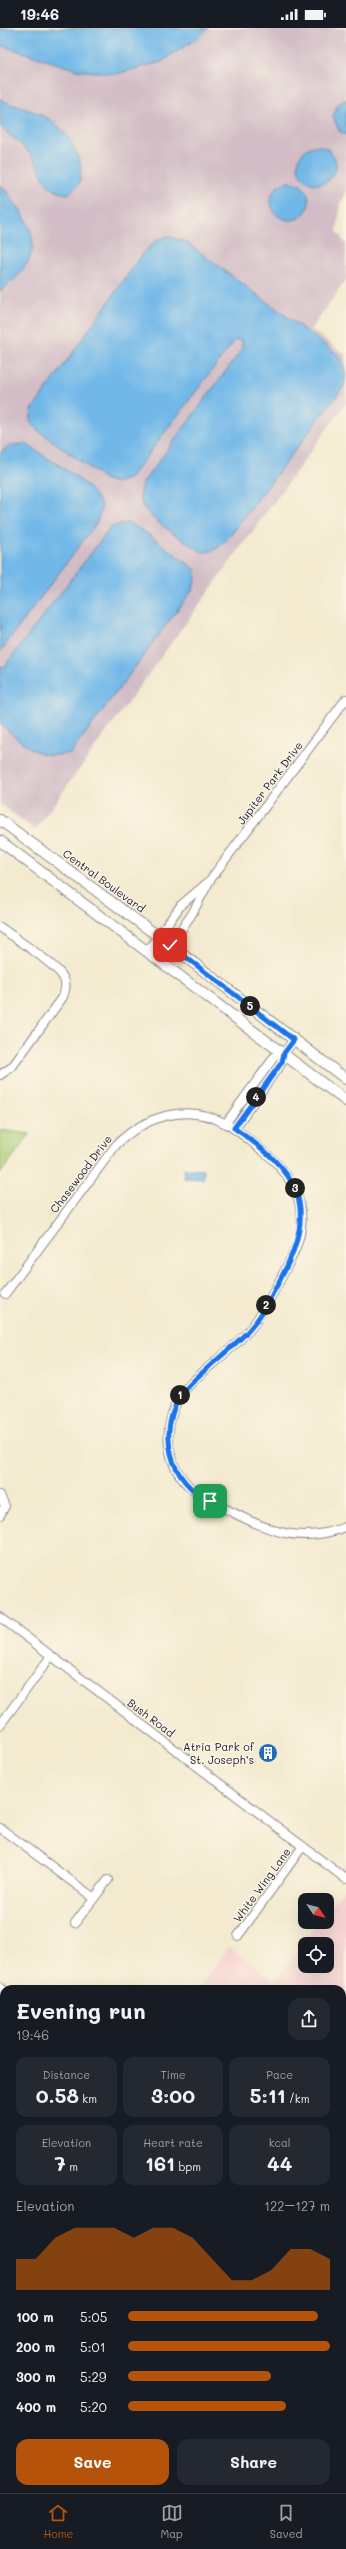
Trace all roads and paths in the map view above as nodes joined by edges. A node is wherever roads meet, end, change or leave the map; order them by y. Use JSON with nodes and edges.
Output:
{"nodes":[{"id":1,"x":346,"y":699,"type":"edge"},
{"id":2,"x":0,"y":820,"type":"edge"},
{"id":3,"x":0,"y":841,"type":"edge"},
{"id":4,"x":210,"y":880,"type":"junction"},
{"id":5,"x":0,"y":927,"type":"edge"},
{"id":6,"x":159,"y":936,"type":"junction"},
{"id":7,"x":170,"y":945,"type":"junction"},
{"id":8,"x":148,"y":951,"type":"junction"},
{"id":9,"x":160,"y":960,"type":"junction"},
{"id":10,"x":294,"y":1040,"type":"junction"},
{"id":11,"x":284,"y":1053,"type":"junction"},
{"id":12,"x":0,"y":1074,"type":"edge"},
{"id":13,"x":346,"y":1079,"type":"edge"},
{"id":14,"x":346,"y":1101,"type":"edge"},
{"id":15,"x":226,"y":1123,"type":"junction"},
{"id":16,"x":234,"y":1128,"type":"junction"},
{"id":17,"x":5,"y":1294,"type":"dead end"},
{"id":18,"x":0,"y":1495,"type":"edge"},
{"id":19,"x":0,"y":1515,"type":"edge"},
{"id":20,"x":346,"y":1527,"type":"edge"},
{"id":21,"x":0,"y":1617,"type":"edge"},
{"id":22,"x":51,"y":1656,"type":"junction"},
{"id":23,"x":0,"y":1725,"type":"edge"},
{"id":24,"x":0,"y":1828,"type":"edge"},
{"id":25,"x":303,"y":1846,"type":"junction"},
{"id":26,"x":346,"y":1878,"type":"edge"},
{"id":27,"x":108,"y":1880,"type":"dead end"},
{"id":28,"x":94,"y":1898,"type":"junction"},
{"id":29,"x":75,"y":1923,"type":"dead end"},
{"id":30,"x":238,"y":1936,"type":"dead end"}],
"edges":[{"from":1,"to":4,"type":"street","name":"Jupiter Park Drive"},
{"from":2,"to":6,"type":"street","name":"Central Boulevard"},
{"from":3,"to":8,"type":"street"},
{"from":4,"to":6,"type":"street","name":"Jupiter Park Drive"},
{"from":4,"to":7,"type":"street","name":"Jupiter Park Drive"},
{"from":5,"to":12,"type":"street"},
{"from":6,"to":7,"type":"street","name":"Central Boulevard"},
{"from":6,"to":8,"type":"street","name":"Jupiter Park Drive"},
{"from":7,"to":9,"type":"street","name":"Jupiter Park Drive"},
{"from":7,"to":10,"type":"street","name":"Central Boulevard"},
{"from":8,"to":9,"type":"street"},
{"from":9,"to":11,"type":"street"},
{"from":10,"to":11,"type":"street"},
{"from":10,"to":13,"type":"street","name":"Central Boulevard"},
{"from":11,"to":14,"type":"street"},
{"from":11,"to":15,"type":"street"},
{"from":11,"to":16,"type":"street"},
{"from":15,"to":16,"type":"street","name":"Chasewood Drive"},
{"from":15,"to":17,"type":"street","name":"Chasewood Drive"},
{"from":16,"to":20,"type":"street","name":"Chasewood Drive"},
{"from":18,"to":19,"type":"street"},
{"from":21,"to":22,"type":"street","name":"Bush Road"},
{"from":22,"to":23,"type":"street"},
{"from":22,"to":25,"type":"street","name":"Bush Road"},
{"from":24,"to":28,"type":"street"},
{"from":25,"to":26,"type":"street","name":"Bush Road"},
{"from":25,"to":30,"type":"street","name":"White Wing Lane"},
{"from":27,"to":28,"type":"street"},
{"from":28,"to":29,"type":"street"}]}
